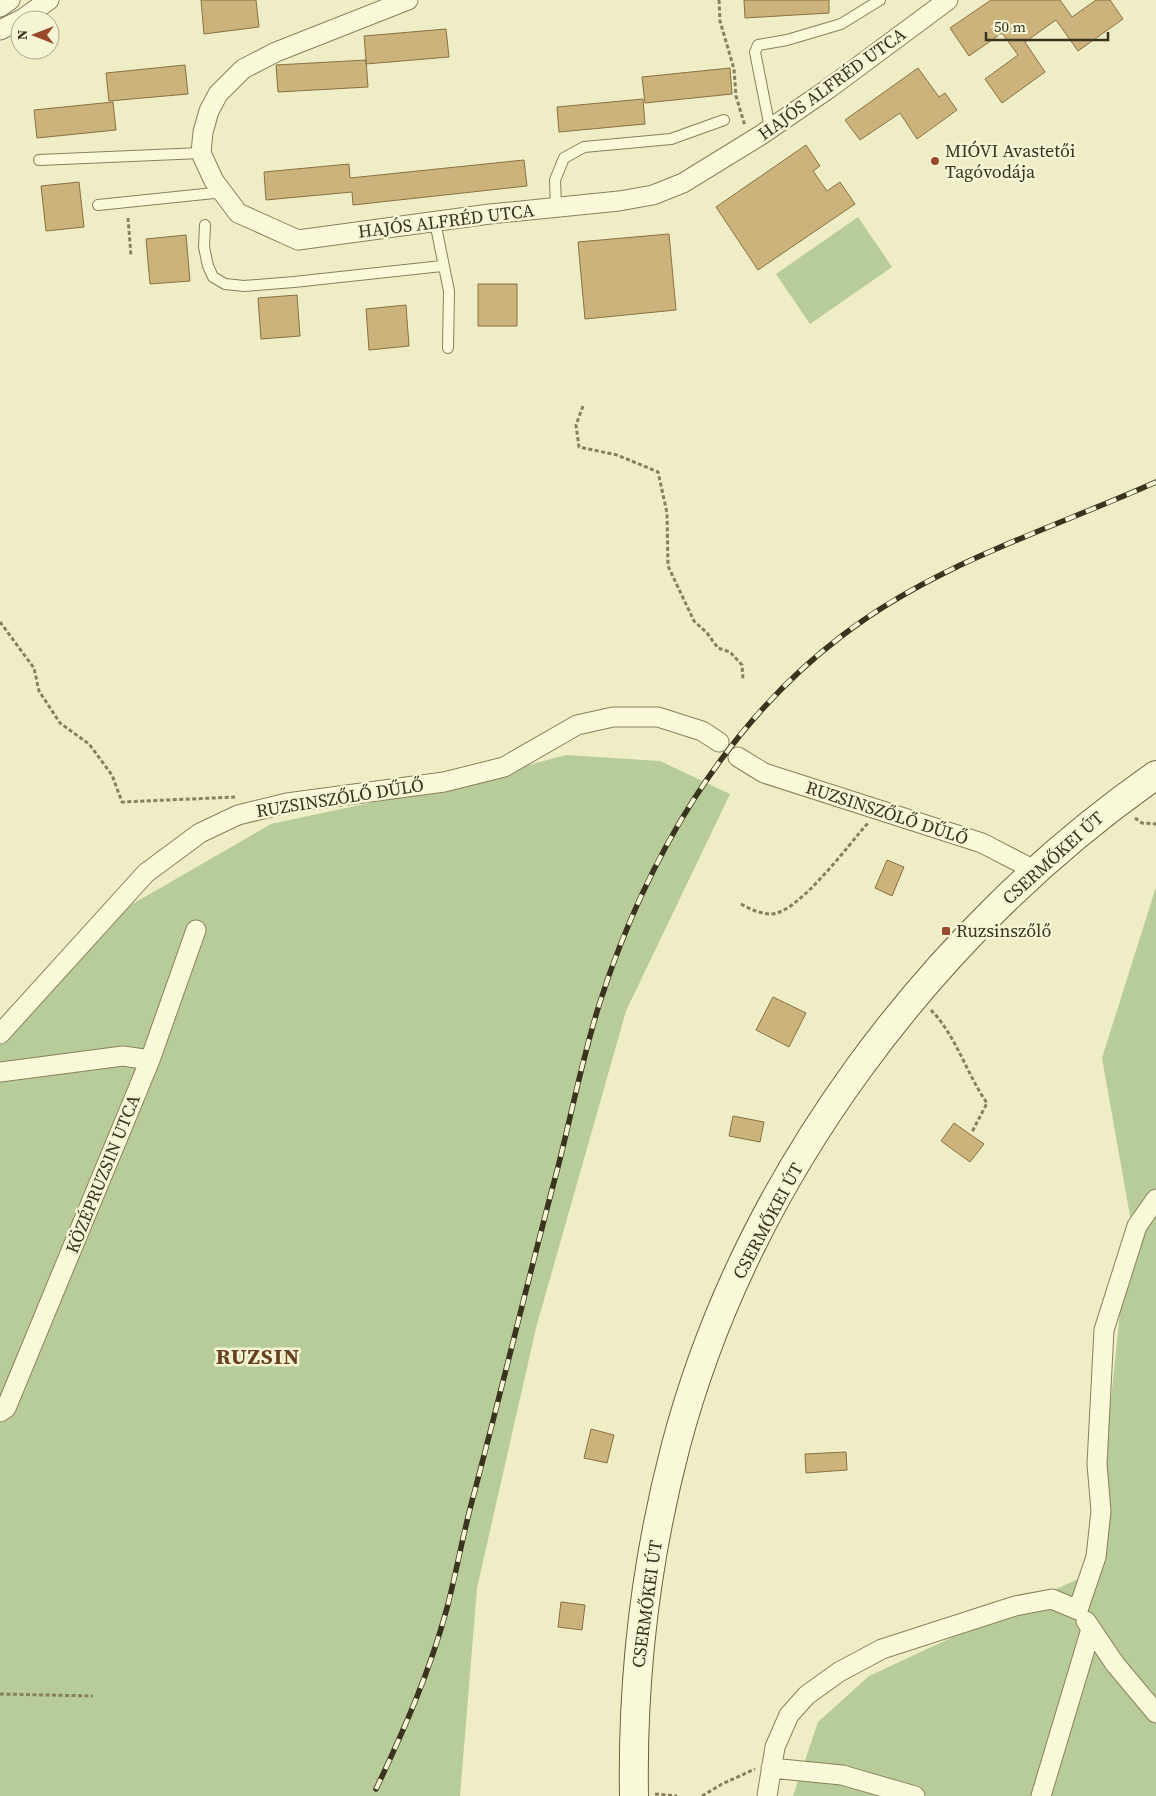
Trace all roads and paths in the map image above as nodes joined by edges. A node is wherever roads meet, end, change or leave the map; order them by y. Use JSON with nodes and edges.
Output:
{"nodes":[{"id":1,"x":10,"y":0,"type":"edge"},
{"id":2,"x":48,"y":0,"type":"edge"},
{"id":3,"x":408,"y":0,"type":"edge"},
{"id":4,"x":719,"y":0,"type":"edge"},
{"id":5,"x":880,"y":0,"type":"edge"},
{"id":6,"x":948,"y":0,"type":"edge"},
{"id":7,"x":0,"y":7,"type":"edge"},
{"id":8,"x":34,"y":10,"type":"edge"},
{"id":9,"x":724,"y":120,"type":"dead end"},
{"id":10,"x":770,"y":128,"type":"junction"},
{"id":11,"x":746,"y":130,"type":"dead end"},
{"id":12,"x":201,"y":153,"type":"junction"},
{"id":13,"x":39,"y":160,"type":"dead end"},
{"id":14,"x":224,"y":192,"type":"junction"},
{"id":15,"x":98,"y":206,"type":"dead end"},
{"id":16,"x":556,"y":207,"type":"junction"},
{"id":17,"x":128,"y":218,"type":"dead end"},
{"id":18,"x":435,"y":222,"type":"junction"},
{"id":19,"x":205,"y":226,"type":"dead end"},
{"id":20,"x":131,"y":256,"type":"dead end"},
{"id":21,"x":442,"y":266,"type":"junction"},
{"id":22,"x":448,"y":348,"type":"dead end"},
{"id":23,"x":583,"y":406,"type":"dead end"},
{"id":24,"x":0,"y":622,"type":"edge"},
{"id":25,"x":743,"y":680,"type":"dead end"},
{"id":26,"x":719,"y":742,"type":"dead end"},
{"id":27,"x":738,"y":756,"type":"dead end"},
{"id":28,"x":1156,"y":775,"type":"edge"},
{"id":29,"x":272,"y":806,"type":"junction"},
{"id":30,"x":881,"y":810,"type":"junction"},
{"id":31,"x":1036,"y":870,"type":"junction"},
{"id":32,"x":741,"y":904,"type":"dead end"},
{"id":33,"x":196,"y":930,"type":"dead end"},
{"id":34,"x":915,"y":994,"type":"junction"},
{"id":35,"x":0,"y":1034,"type":"edge"},
{"id":36,"x":150,"y":1060,"type":"junction"},
{"id":37,"x":0,"y":1072,"type":"edge"},
{"id":38,"x":972,"y":1132,"type":"dead end"},
{"id":39,"x":1156,"y":1199,"type":"edge"},
{"id":40,"x":0,"y":1412,"type":"edge"},
{"id":41,"x":1078,"y":1610,"type":"junction"},
{"id":42,"x":1091,"y":1629,"type":"junction"},
{"id":43,"x":0,"y":1694,"type":"edge"},
{"id":44,"x":93,"y":1696,"type":"dead end"},
{"id":45,"x":1156,"y":1713,"type":"edge"},
{"id":46,"x":771,"y":1768,"type":"junction"},
{"id":47,"x":634,"y":1796,"type":"edge"},
{"id":48,"x":702,"y":1796,"type":"edge"},
{"id":49,"x":767,"y":1796,"type":"edge"},
{"id":50,"x":915,"y":1796,"type":"edge"},
{"id":51,"x":1041,"y":1796,"type":"edge"}],
"edges":[{"from":1,"to":7,"type":"street"},
{"from":2,"to":8,"type":"street"},
{"from":3,"to":12,"type":"street"},
{"from":4,"to":11,"type":"path"},
{"from":5,"to":10,"type":"lane"},
{"from":6,"to":10,"type":"street","name":"HAJÓS ALFRÉD UTCA"},
{"from":9,"to":16,"type":"lane"},
{"from":10,"to":16,"type":"street","name":"HAJÓS ALFRÉD UTCA"},
{"from":12,"to":13,"type":"lane"},
{"from":12,"to":14,"type":"street","name":"HAJÓS ALFRÉD UTCA"},
{"from":14,"to":15,"type":"lane"},
{"from":14,"to":18,"type":"street","name":"HAJÓS ALFRÉD UTCA"},
{"from":16,"to":18,"type":"street","name":"HAJÓS ALFRÉD UTCA"},
{"from":17,"to":20,"type":"path"},
{"from":18,"to":21,"type":"lane"},
{"from":19,"to":21,"type":"lane"},
{"from":21,"to":22,"type":"lane"},
{"from":23,"to":25,"type":"path"},
{"from":24,"to":29,"type":"path"},
{"from":26,"to":29,"type":"street","name":"RUZSINSZŐLŐ DŰLŐ"},
{"from":27,"to":30,"type":"street","name":"RUZSINSZŐLŐ DŰLŐ"},
{"from":28,"to":31,"type":"main road","name":"CSERMŐKEI ÚT"},
{"from":29,"to":35,"type":"street","name":"RUZSINSZŐLŐ DŰLŐ"},
{"from":30,"to":31,"type":"street","name":"RUZSINSZŐLŐ DŰLŐ"},
{"from":30,"to":32,"type":"path"},
{"from":31,"to":34,"type":"main road","name":"CSERMŐKEI ÚT"},
{"from":33,"to":36,"type":"street","name":"KÖZÉPRUZSIN UTCA"},
{"from":34,"to":38,"type":"path"},
{"from":34,"to":47,"type":"main road","name":"CSERMŐKEI ÚT"},
{"from":36,"to":37,"type":"street"},
{"from":36,"to":40,"type":"street","name":"KÖZÉPRUZSIN UTCA"},
{"from":39,"to":41,"type":"street"},
{"from":41,"to":42,"type":"street"},
{"from":41,"to":46,"type":"street"},
{"from":42,"to":45,"type":"street"},
{"from":42,"to":51,"type":"street"},
{"from":43,"to":44,"type":"path"},
{"from":46,"to":48,"type":"path"},
{"from":46,"to":49,"type":"street"},
{"from":46,"to":50,"type":"street"}]}
